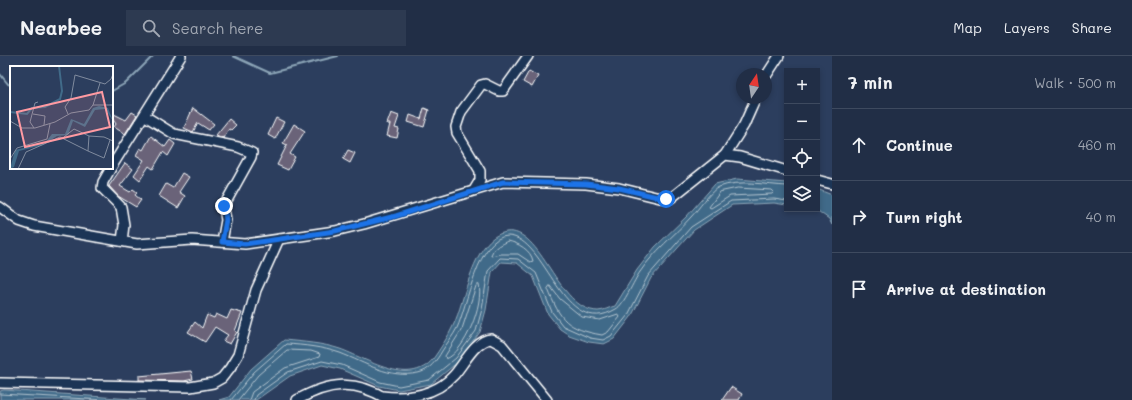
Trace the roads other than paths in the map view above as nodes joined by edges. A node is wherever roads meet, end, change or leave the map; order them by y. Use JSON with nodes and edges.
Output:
{"nodes":[{"id":1,"x":181,"y":56,"type":"edge"},
{"id":2,"x":528,"y":56,"type":"edge"},
{"id":3,"x":779,"y":56,"type":"edge"},
{"id":4,"x":771,"y":68,"type":"edge"},
{"id":5,"x":753,"y":104,"type":"edge"},
{"id":6,"x":145,"y":116,"type":"junction"},
{"id":7,"x":725,"y":155,"type":"junction"},
{"id":8,"x":113,"y":165,"type":"edge"},
{"id":9,"x":111,"y":169,"type":"edge"},
{"id":10,"x":480,"y":170,"type":"junction"},
{"id":11,"x":784,"y":170,"type":"edge"},
{"id":12,"x":820,"y":181,"type":"edge"},
{"id":13,"x":832,"y":184,"type":"edge"},
{"id":14,"x":489,"y":185,"type":"junction"},
{"id":15,"x":474,"y":190,"type":"junction"},
{"id":16,"x":0,"y":207,"type":"edge"},
{"id":17,"x":279,"y":239,"type":"junction"},
{"id":18,"x":122,"y":242,"type":"junction"},
{"id":19,"x":222,"y":242,"type":"junction"},
{"id":20,"x":0,"y":383,"type":"edge"},
{"id":21,"x":385,"y":398,"type":"edge"},
{"id":22,"x":297,"y":400,"type":"edge"},
{"id":23,"x":546,"y":400,"type":"edge"}],
"edges":[{"from":1,"to":6,"type":"street"},
{"from":2,"to":10,"type":"street"},
{"from":3,"to":4,"type":"street"},
{"from":5,"to":7,"type":"street"},
{"from":6,"to":8,"type":"street"},
{"from":6,"to":19,"type":"street"},
{"from":7,"to":11,"type":"street"},
{"from":7,"to":14,"type":"street"},
{"from":9,"to":18,"type":"street"},
{"from":10,"to":14,"type":"street"},
{"from":10,"to":15,"type":"street"},
{"from":12,"to":13,"type":"street"},
{"from":14,"to":15,"type":"street"},
{"from":15,"to":17,"type":"street"},
{"from":16,"to":18,"type":"street"},
{"from":17,"to":19,"type":"street"},
{"from":17,"to":20,"type":"street"},
{"from":18,"to":19,"type":"street"},
{"from":21,"to":22,"type":"street"},
{"from":21,"to":23,"type":"street"}]}
